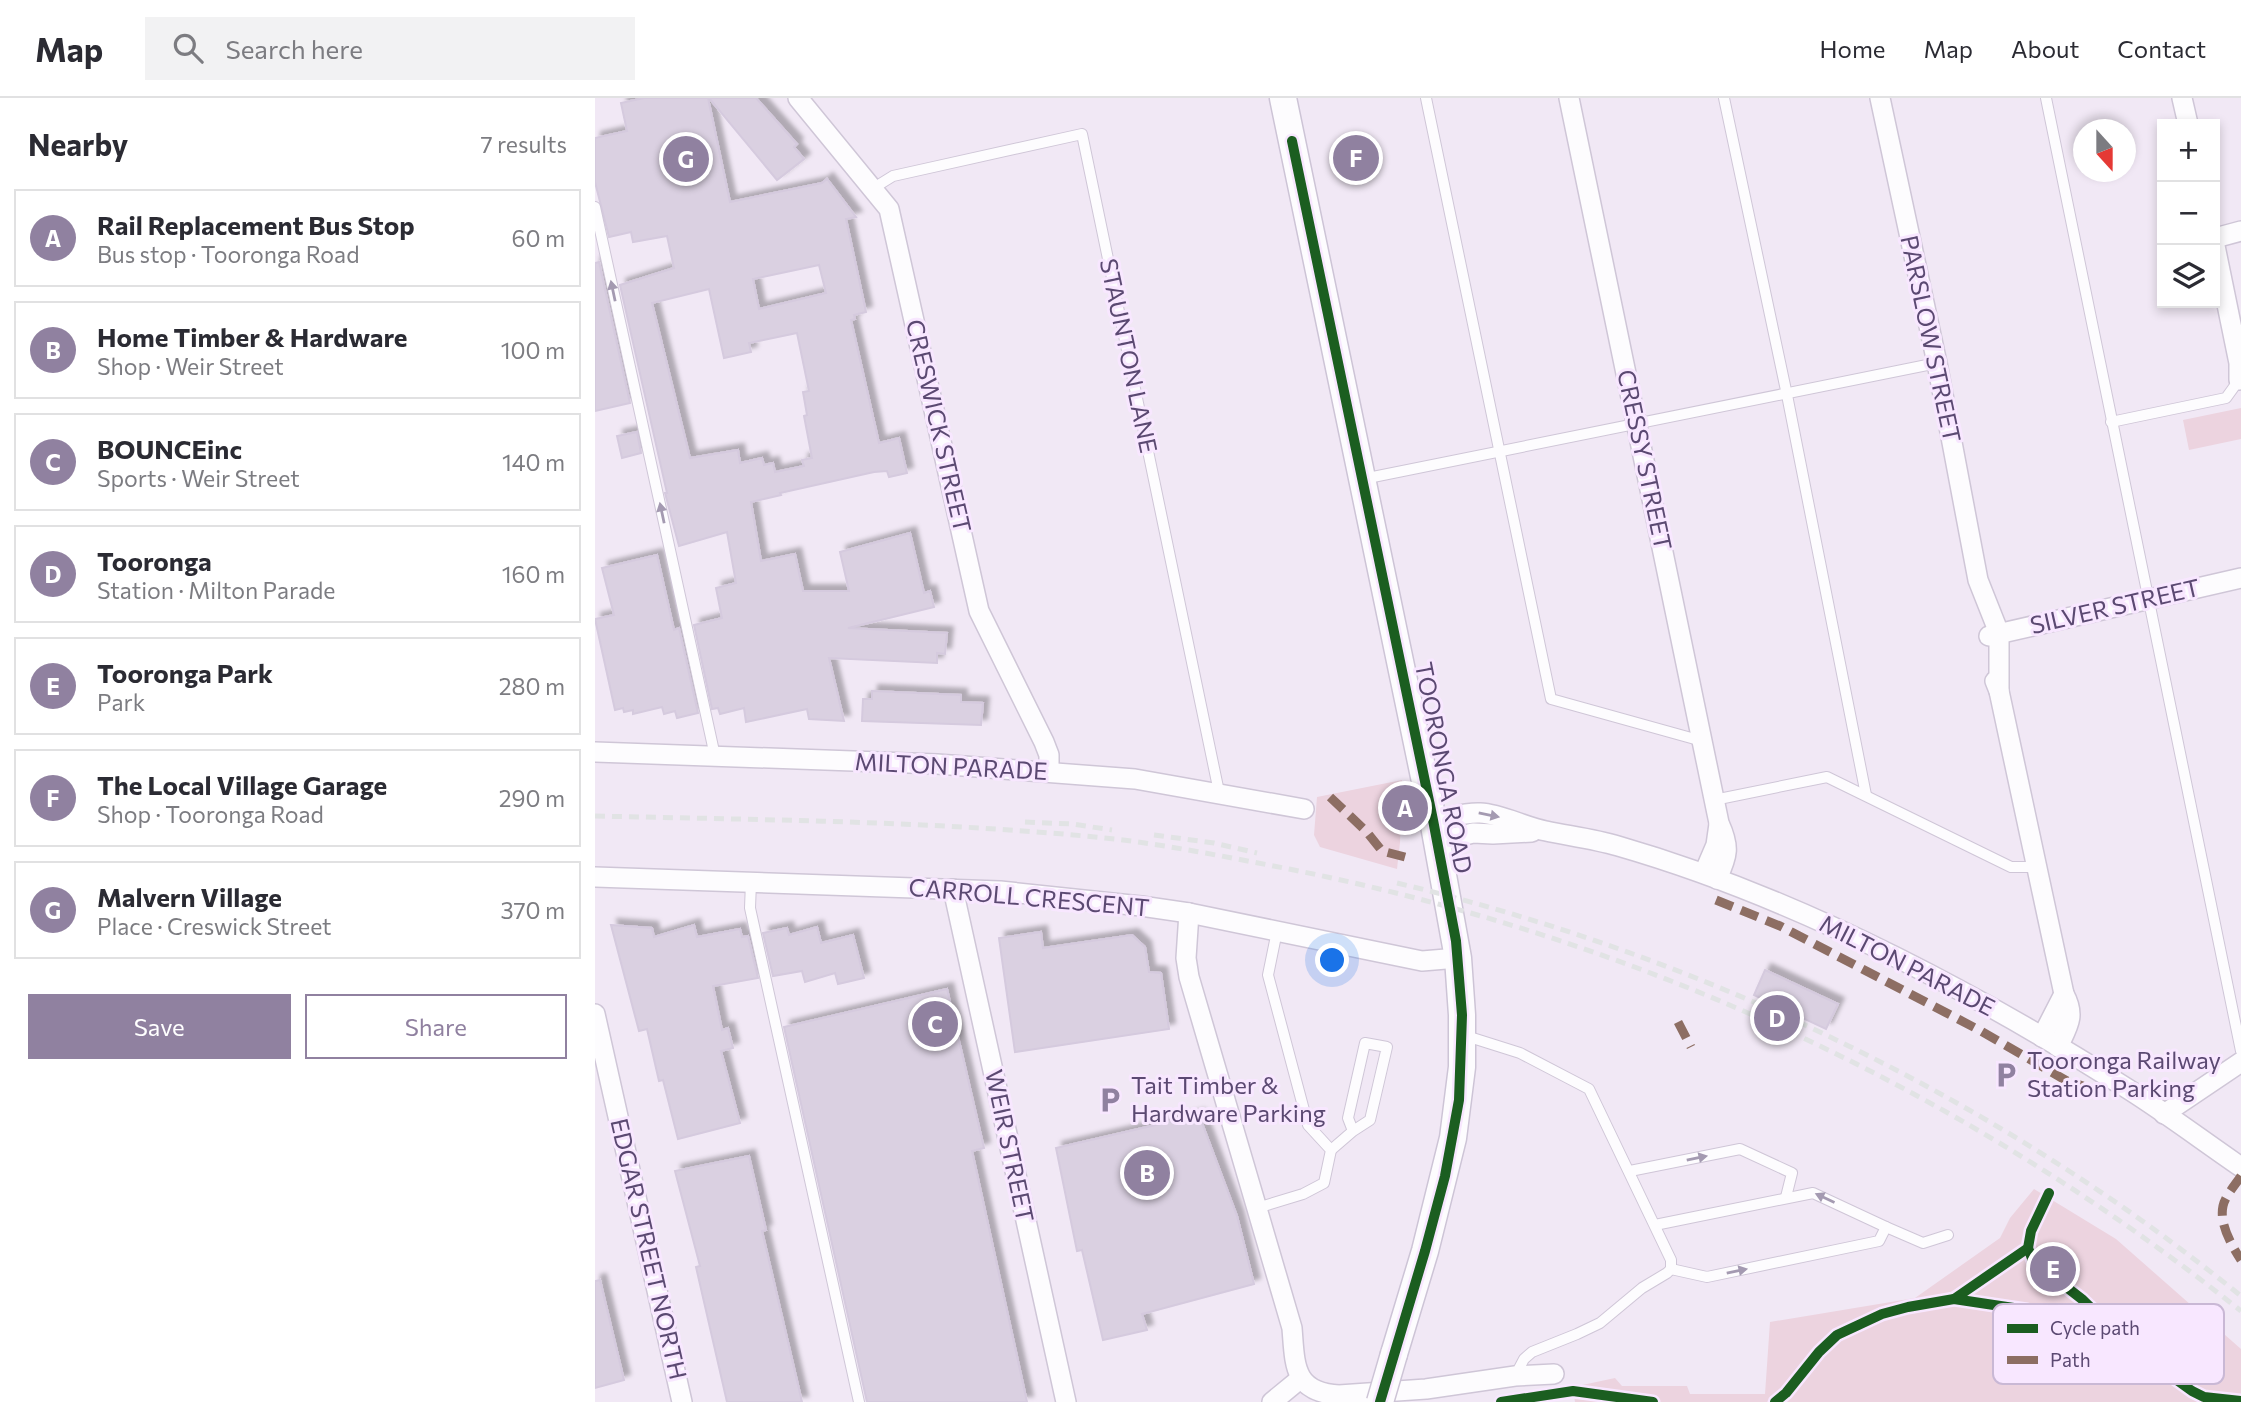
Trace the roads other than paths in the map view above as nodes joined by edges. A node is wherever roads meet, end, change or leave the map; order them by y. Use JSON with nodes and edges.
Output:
{"nodes":[{"id":1,"x":797,"y":98,"type":"edge"},
{"id":2,"x":1283,"y":98,"type":"edge"},
{"id":3,"x":1426,"y":98,"type":"edge"},
{"id":4,"x":1569,"y":98,"type":"edge"},
{"id":5,"x":1724,"y":98,"type":"edge"},
{"id":6,"x":1880,"y":98,"type":"edge"},
{"id":7,"x":2046,"y":98,"type":"edge"},
{"id":8,"x":2182,"y":98,"type":"edge"},
{"id":9,"x":2187,"y":119,"type":"edge"},
{"id":10,"x":872,"y":190,"type":"junction"},
{"id":11,"x":595,"y":207,"type":"edge"},
{"id":12,"x":2241,"y":222,"type":"edge"},
{"id":13,"x":2220,"y":224,"type":"edge"},
{"id":14,"x":2241,"y":231,"type":"edge"},
{"id":15,"x":2220,"y":237,"type":"edge"},
{"id":16,"x":600,"y":256,"type":"edge"},
{"id":17,"x":2220,"y":270,"type":"edge"},
{"id":18,"x":1937,"y":363,"type":"junction"},
{"id":19,"x":2239,"y":380,"type":"edge"},
{"id":20,"x":1787,"y":395,"type":"junction"},
{"id":21,"x":2111,"y":422,"type":"junction"},
{"id":22,"x":1637,"y":423,"type":"junction"},
{"id":23,"x":1498,"y":451,"type":"junction"},
{"id":24,"x":1363,"y":480,"type":"junction"},
{"id":25,"x":2241,"y":578,"type":"edge"},
{"id":26,"x":2148,"y":599,"type":"junction"},
{"id":27,"x":1994,"y":634,"type":"junction"},
{"id":28,"x":1702,"y":741,"type":"junction"},
{"id":29,"x":595,"y":752,"type":"edge"},
{"id":30,"x":715,"y":756,"type":"junction"},
{"id":31,"x":1049,"y":772,"type":"junction"},
{"id":32,"x":1219,"y":792,"type":"junction"},
{"id":33,"x":1867,"y":795,"type":"junction"},
{"id":34,"x":1714,"y":800,"type":"junction"},
{"id":35,"x":1304,"y":809,"type":"dead end"},
{"id":36,"x":1435,"y":831,"type":"junction"},
{"id":37,"x":2038,"y":867,"type":"junction"},
{"id":38,"x":1711,"y":876,"type":"junction"},
{"id":39,"x":595,"y":877,"type":"edge"},
{"id":40,"x":751,"y":882,"type":"junction"},
{"id":41,"x":953,"y":889,"type":"junction"},
{"id":42,"x":1189,"y":913,"type":"junction"},
{"id":43,"x":1277,"y":931,"type":"junction"},
{"id":44,"x":1458,"y":958,"type":"junction"},
{"id":45,"x":595,"y":1014,"type":"edge"},
{"id":46,"x":1462,"y":1035,"type":"junction"},
{"id":47,"x":2050,"y":1042,"type":"junction"},
{"id":48,"x":2241,"y":1051,"type":"edge"},
{"id":49,"x":2241,"y":1062,"type":"edge"},
{"id":50,"x":2164,"y":1114,"type":"junction"},
{"id":51,"x":1353,"y":1131,"type":"junction"},
{"id":52,"x":1331,"y":1150,"type":"junction"},
{"id":53,"x":2241,"y":1167,"type":"edge"},
{"id":54,"x":1630,"y":1171,"type":"junction"},
{"id":55,"x":1786,"y":1197,"type":"junction"},
{"id":56,"x":1257,"y":1208,"type":"junction"},
{"id":57,"x":1655,"y":1225,"type":"junction"},
{"id":58,"x":1886,"y":1227,"type":"junction"},
{"id":59,"x":1948,"y":1235,"type":"dead end"},
{"id":60,"x":1671,"y":1269,"type":"junction"},
{"id":61,"x":1554,"y":1374,"type":"dead end"},
{"id":62,"x":1515,"y":1377,"type":"junction"},
{"id":63,"x":1300,"y":1379,"type":"junction"},
{"id":64,"x":682,"y":1402,"type":"edge"},
{"id":65,"x":859,"y":1402,"type":"edge"},
{"id":66,"x":1066,"y":1402,"type":"edge"},
{"id":67,"x":1272,"y":1402,"type":"edge"},
{"id":68,"x":1380,"y":1402,"type":"edge"}],
"edges":[{"from":1,"to":10,"type":"street","name":"CRESWICK STREET"},
{"from":2,"to":24,"type":"main road","name":"TOORONGA ROAD"},
{"from":3,"to":23,"type":"lane"},
{"from":4,"to":22,"type":"street","name":"CRESSY STREET"},
{"from":5,"to":20,"type":"lane"},
{"from":6,"to":18,"type":"street","name":"PARSLOW STREET"},
{"from":7,"to":21,"type":"lane"},
{"from":8,"to":9,"type":"street"},
{"from":10,"to":31,"type":"street","name":"CRESWICK STREET"},
{"from":10,"to":32,"type":"lane","name":"STAUNTON LANE"},
{"from":11,"to":16,"type":"lane"},
{"from":12,"to":13,"type":"street"},
{"from":14,"to":15,"type":"street"},
{"from":30,"to":16,"type":"lane","one_way":true},
{"from":17,"to":19,"type":"street"},
{"from":18,"to":20,"type":"lane"},
{"from":18,"to":27,"type":"street","name":"PARSLOW STREET"},
{"from":19,"to":21,"type":"lane"},
{"from":20,"to":22,"type":"lane"},
{"from":20,"to":33,"type":"lane"},
{"from":21,"to":26,"type":"lane"},
{"from":22,"to":23,"type":"lane"},
{"from":22,"to":28,"type":"street","name":"CRESSY STREET"},
{"from":23,"to":24,"type":"lane"},
{"from":23,"to":28,"type":"lane"},
{"from":24,"to":36,"type":"main road","name":"TOORONGA ROAD"},
{"from":25,"to":26,"type":"street","name":"SILVER STREET"},
{"from":26,"to":27,"type":"street","name":"SILVER STREET"},
{"from":26,"to":48,"type":"lane"},
{"from":27,"to":37,"type":"street","name":"PARSLOW STREET"},
{"from":28,"to":34,"type":"street","name":"CRESSY STREET"},
{"from":29,"to":30,"type":"street","name":"MILTON PARADE"},
{"from":30,"to":31,"type":"street","name":"MILTON PARADE"},
{"from":31,"to":32,"type":"street","name":"MILTON PARADE"},
{"from":32,"to":35,"type":"street","name":"MILTON PARADE"},
{"from":33,"to":34,"type":"lane"},
{"from":33,"to":37,"type":"lane"},
{"from":34,"to":38,"type":"street","name":"CRESSY STREET"},
{"from":36,"to":38,"type":"street","name":"MILTON PARADE"},
{"from":36,"to":44,"type":"main road","name":"TOORONGA ROAD"},
{"from":37,"to":47,"type":"street","name":"PARSLOW STREET"},
{"from":38,"to":47,"type":"street","name":"MILTON PARADE"},
{"from":39,"to":40,"type":"street","name":"CARROLL CRESCENT"},
{"from":40,"to":41,"type":"street","name":"CARROLL CRESCENT"},
{"from":40,"to":65,"type":"lane"},
{"from":41,"to":42,"type":"street","name":"CARROLL CRESCENT"},
{"from":41,"to":66,"type":"street","name":"WEIR STREET"},
{"from":42,"to":43,"type":"street","name":"CARROLL CRESCENT"},
{"from":42,"to":56,"type":"street"},
{"from":43,"to":44,"type":"street","name":"CARROLL CRESCENT"},
{"from":43,"to":52,"type":"lane"},
{"from":44,"to":46,"type":"main road","name":"TOORONGA ROAD"},
{"from":45,"to":64,"type":"street","name":"EDGAR STREET NORTH"},
{"from":46,"to":54,"type":"lane"},
{"from":46,"to":68,"type":"main road","name":"TOORONGA ROAD","bridge":true},
{"from":47,"to":50,"type":"street","name":"MILTON PARADE"},
{"from":49,"to":50,"type":"street"},
{"from":50,"to":53,"type":"street","name":"MILTON PARADE"},
{"from":51,"to":51,"type":"lane"},
{"from":51,"to":52,"type":"lane"},
{"from":52,"to":56,"type":"lane"},
{"from":54,"to":55,"type":"lane","one_way":true},
{"from":54,"to":57,"type":"lane"},
{"from":55,"to":57,"type":"lane"},
{"from":58,"to":55,"type":"lane","one_way":true},
{"from":56,"to":63,"type":"street"},
{"from":57,"to":60,"type":"lane"},
{"from":58,"to":59,"type":"lane"},
{"from":60,"to":58,"type":"lane","one_way":true},
{"from":60,"to":62,"type":"lane"},
{"from":61,"to":62,"type":"street"},
{"from":62,"to":63,"type":"street"},
{"from":63,"to":67,"type":"street"}]}
